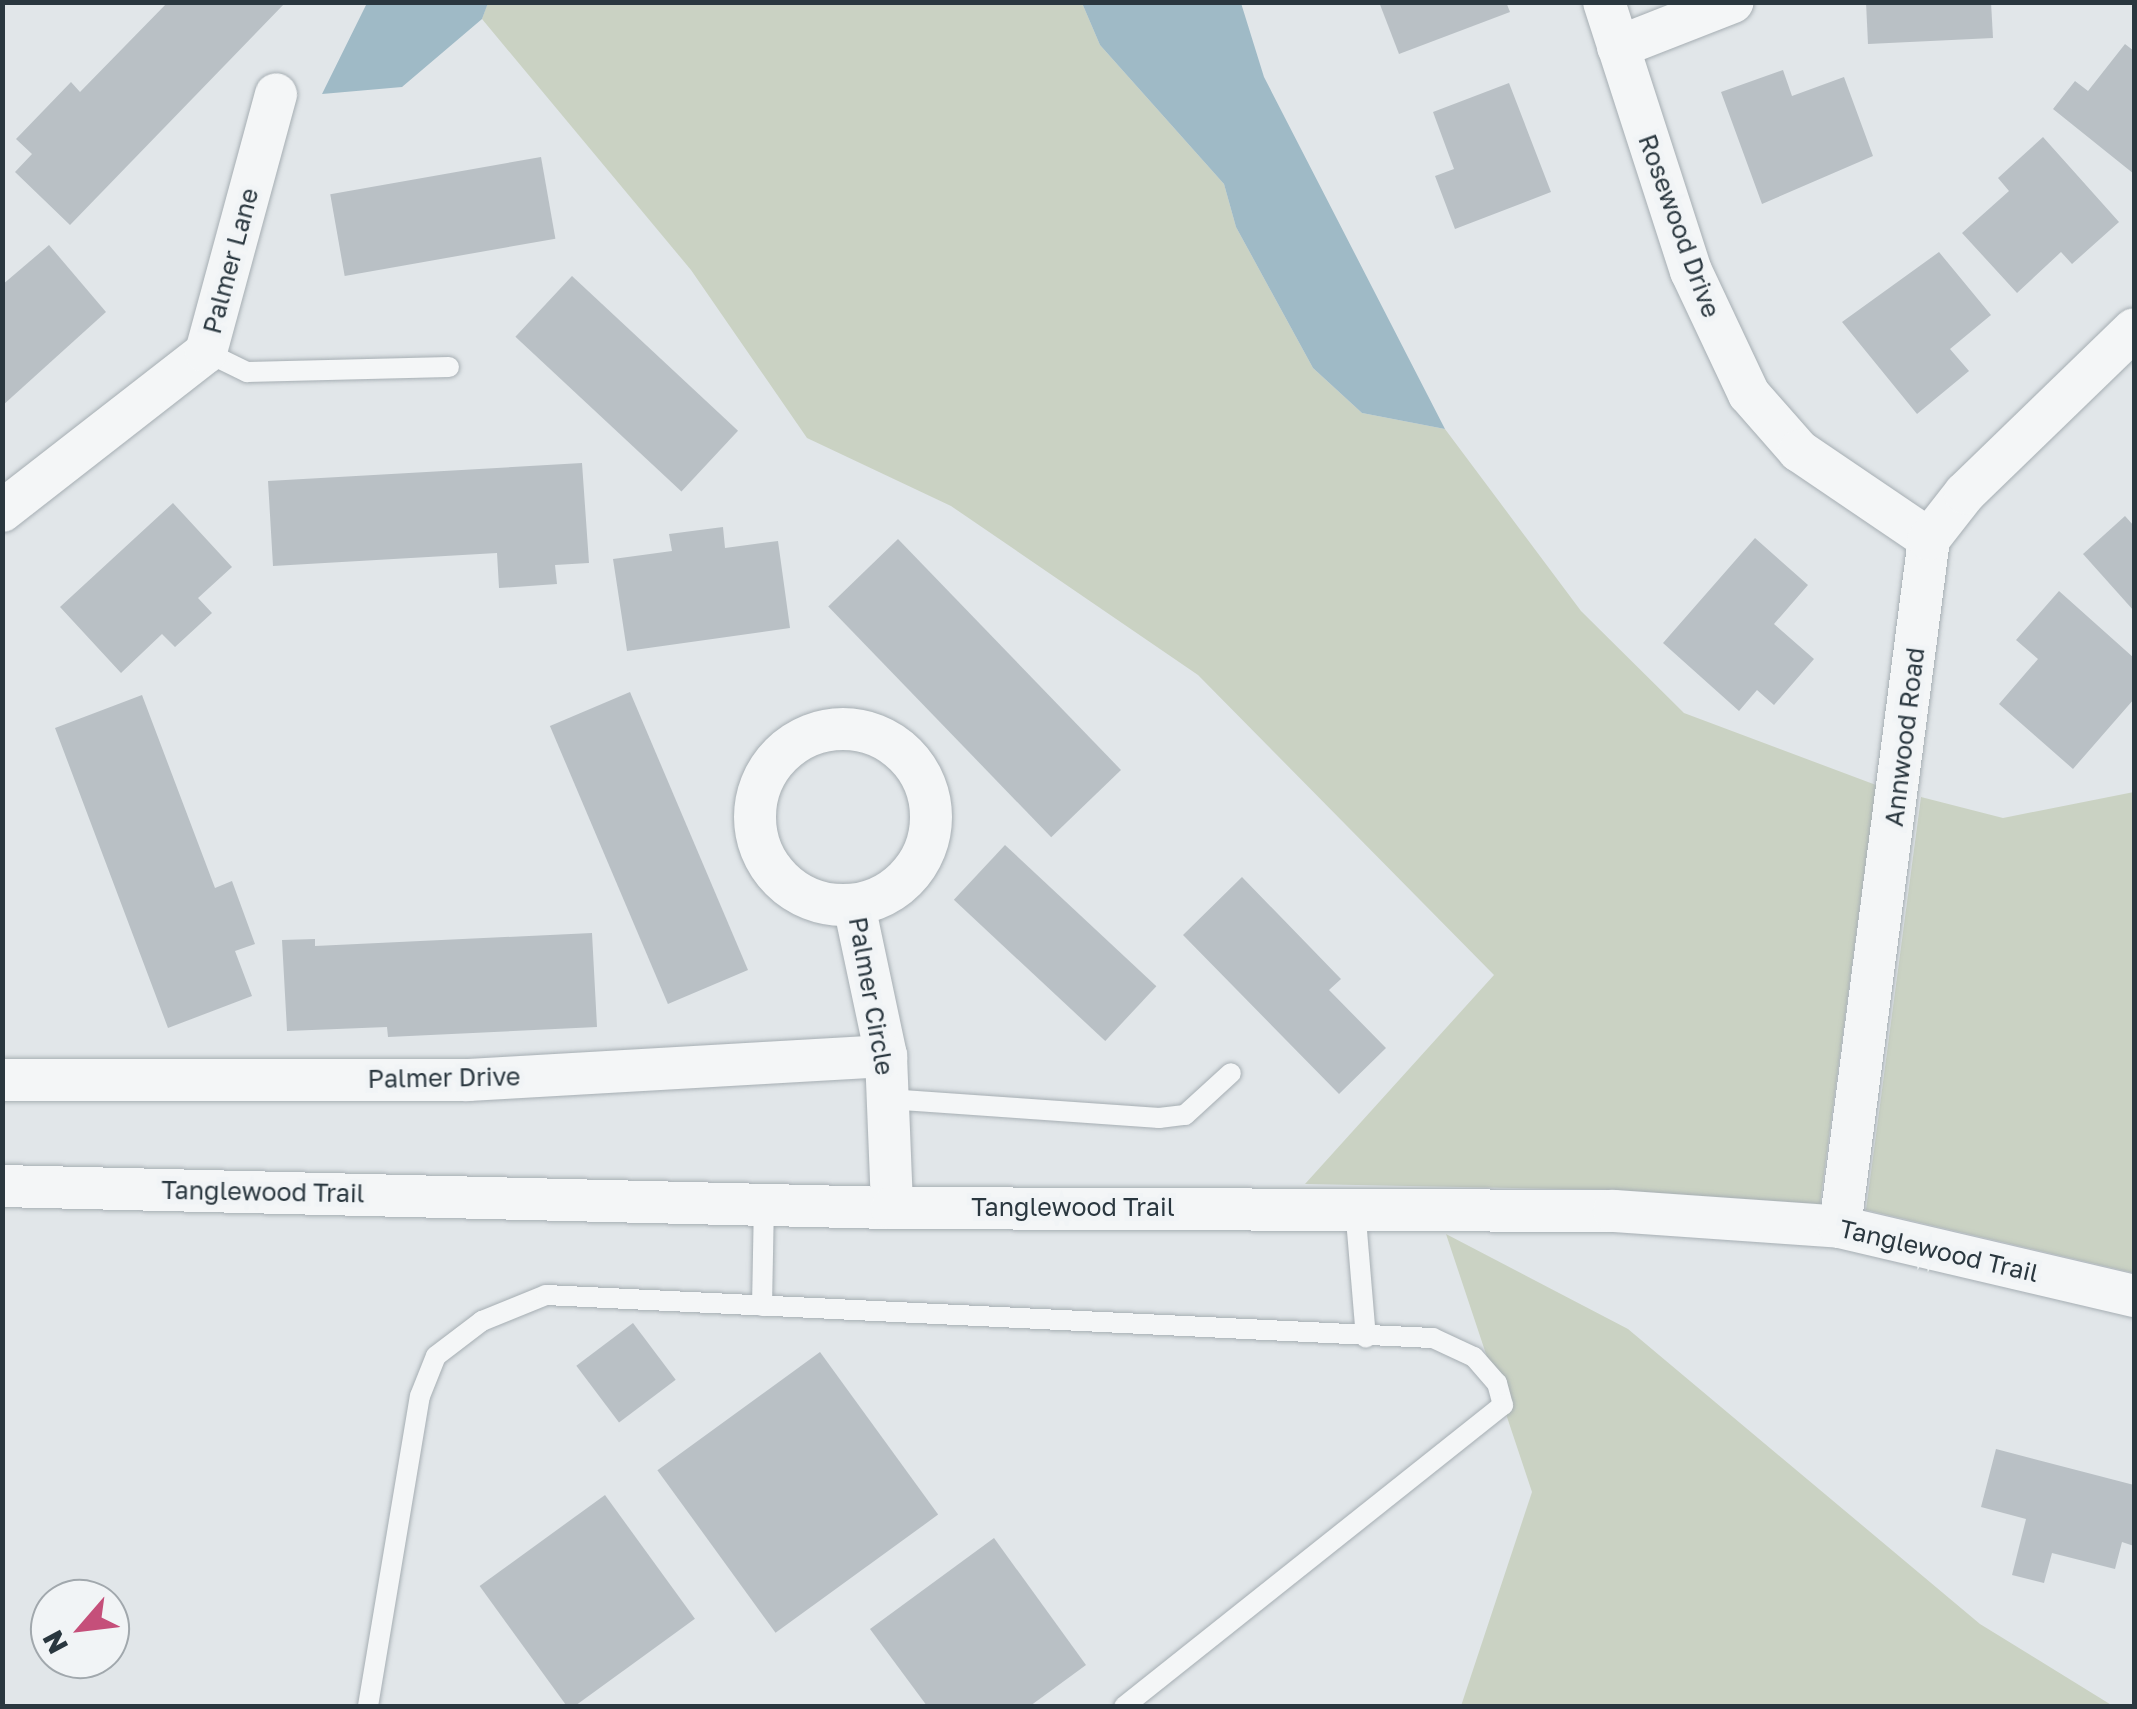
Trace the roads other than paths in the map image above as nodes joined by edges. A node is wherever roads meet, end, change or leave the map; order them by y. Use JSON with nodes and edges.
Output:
{"nodes":[{"id":1,"x":1604,"y":2,"type":"edge"},
{"id":2,"x":1734,"y":2,"type":"edge"},
{"id":3,"x":1618,"y":46,"type":"junction"},
{"id":4,"x":276,"y":94,"type":"dead end"},
{"id":5,"x":2134,"y":329,"type":"edge"},
{"id":6,"x":206,"y":352,"type":"junction"},
{"id":7,"x":448,"y":366,"type":"dead end"},
{"id":8,"x":2,"y":511,"type":"edge"},
{"id":9,"x":1929,"y":539,"type":"junction"},
{"id":10,"x":854,"y":905,"type":"junction"},
{"id":11,"x":886,"y":1056,"type":"junction"},
{"id":12,"x":1231,"y":1073,"type":"dead end"},
{"id":13,"x":2,"y":1080,"type":"edge"},
{"id":14,"x":888,"y":1100,"type":"junction"},
{"id":15,"x":2,"y":1186,"type":"edge"},
{"id":16,"x":764,"y":1205,"type":"junction"},
{"id":17,"x":1355,"y":1205,"type":"junction"},
{"id":18,"x":892,"y":1208,"type":"junction"},
{"id":19,"x":1840,"y":1227,"type":"junction"},
{"id":20,"x":2134,"y":1296,"type":"edge"},
{"id":21,"x":762,"y":1306,"type":"junction"},
{"id":22,"x":1366,"y":1338,"type":"junction"},
{"id":23,"x":368,"y":1706,"type":"edge"},
{"id":24,"x":1124,"y":1706,"type":"edge"}],
"edges":[{"from":1,"to":3,"type":"street","name":"Rosewood Drive"},
{"from":2,"to":3,"type":"street"},
{"from":3,"to":9,"type":"street","name":"Rosewood Drive"},
{"from":4,"to":6,"type":"street","name":"Palmer Lane"},
{"from":5,"to":9,"type":"street"},
{"from":6,"to":7,"type":"lane"},
{"from":6,"to":8,"type":"street","name":"Palmer Lane"},
{"from":9,"to":19,"type":"street","name":"Annwood Road"},
{"from":10,"to":10,"type":"street","name":"Palmer Circle"},
{"from":10,"to":11,"type":"street","name":"Palmer Circle"},
{"from":11,"to":13,"type":"street","name":"Palmer Drive"},
{"from":11,"to":14,"type":"street","name":"Palmer Circle"},
{"from":12,"to":14,"type":"lane"},
{"from":14,"to":18,"type":"street","name":"Palmer Circle"},
{"from":15,"to":16,"type":"street","name":"Tanglewood Trail"},
{"from":16,"to":18,"type":"street","name":"Tanglewood Trail"},
{"from":16,"to":21,"type":"lane"},
{"from":17,"to":18,"type":"street","name":"Tanglewood Trail"},
{"from":17,"to":19,"type":"street","name":"Tanglewood Trail"},
{"from":17,"to":22,"type":"lane"},
{"from":19,"to":20,"type":"street","name":"Tanglewood Trail"},
{"from":21,"to":22,"type":"lane"},
{"from":21,"to":23,"type":"lane"},
{"from":22,"to":24,"type":"lane"}]}
